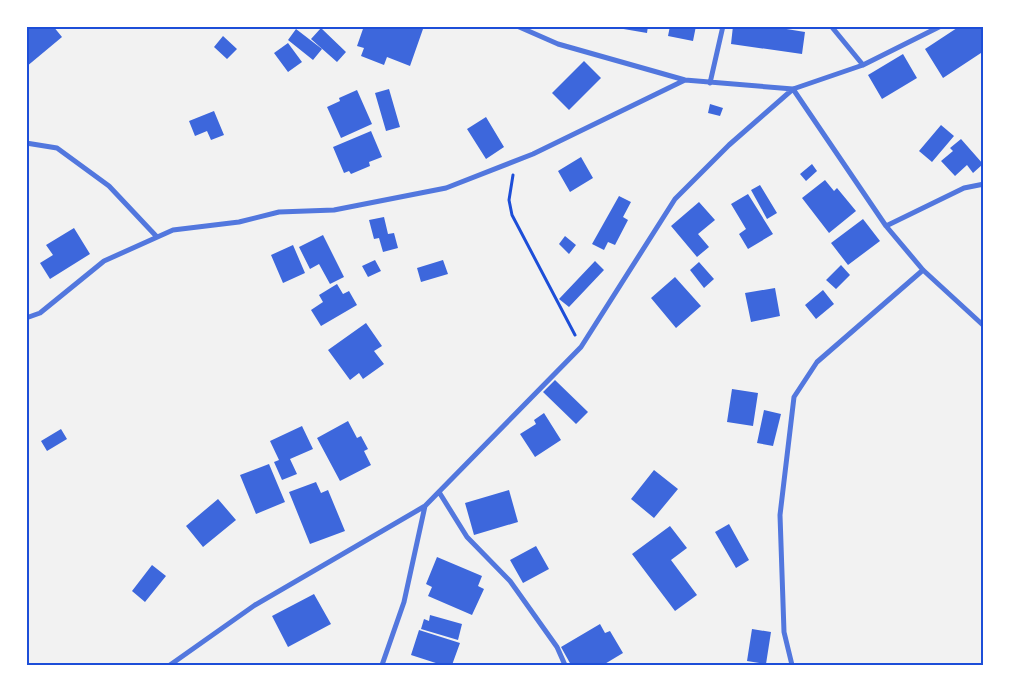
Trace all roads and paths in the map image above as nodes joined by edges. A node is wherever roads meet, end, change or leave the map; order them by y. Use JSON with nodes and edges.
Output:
{"nodes":[{"id":1,"x":517,"y":26,"type":"edge"},
{"id":2,"x":723,"y":26,"type":"edge"},
{"id":3,"x":831,"y":26,"type":"edge"},
{"id":4,"x":941,"y":26,"type":"edge"},
{"id":5,"x":864,"y":66,"type":"junction"},
{"id":6,"x":686,"y":80,"type":"junction"},
{"id":7,"x":710,"y":83,"type":"junction"},
{"id":8,"x":793,"y":89,"type":"junction"},
{"id":9,"x":26,"y":143,"type":"edge"},
{"id":10,"x":516,"y":161,"type":"junction"},
{"id":11,"x":984,"y":184,"type":"edge"},
{"id":12,"x":886,"y":226,"type":"junction"},
{"id":13,"x":157,"y":237,"type":"junction"},
{"id":14,"x":922,"y":270,"type":"junction"},
{"id":15,"x":26,"y":318,"type":"edge"},
{"id":16,"x":984,"y":326,"type":"edge"},
{"id":17,"x":581,"y":347,"type":"junction"},
{"id":18,"x":439,"y":492,"type":"junction"},
{"id":19,"x":425,"y":506,"type":"junction"},
{"id":20,"x":170,"y":665,"type":"edge"},
{"id":21,"x":382,"y":665,"type":"edge"},
{"id":22,"x":565,"y":665,"type":"edge"},
{"id":23,"x":792,"y":665,"type":"edge"}],
"edges":[{"from":1,"to":6,"type":"street"},
{"from":2,"to":7,"type":"street"},
{"from":3,"to":5,"type":"street"},
{"from":4,"to":5,"type":"street"},
{"from":5,"to":8,"type":"street"},
{"from":6,"to":7,"type":"street"},
{"from":6,"to":10,"type":"street"},
{"from":7,"to":8,"type":"street"},
{"from":8,"to":12,"type":"street"},
{"from":8,"to":17,"type":"street"},
{"from":9,"to":13,"type":"street"},
{"from":10,"to":13,"type":"street"},
{"from":10,"to":17,"type":"path"},
{"from":11,"to":12,"type":"street"},
{"from":12,"to":14,"type":"street"},
{"from":13,"to":15,"type":"street"},
{"from":14,"to":16,"type":"street"},
{"from":14,"to":23,"type":"street"},
{"from":17,"to":18,"type":"street"},
{"from":18,"to":19,"type":"street"},
{"from":18,"to":22,"type":"street"},
{"from":19,"to":20,"type":"street"},
{"from":19,"to":21,"type":"street"}]}
